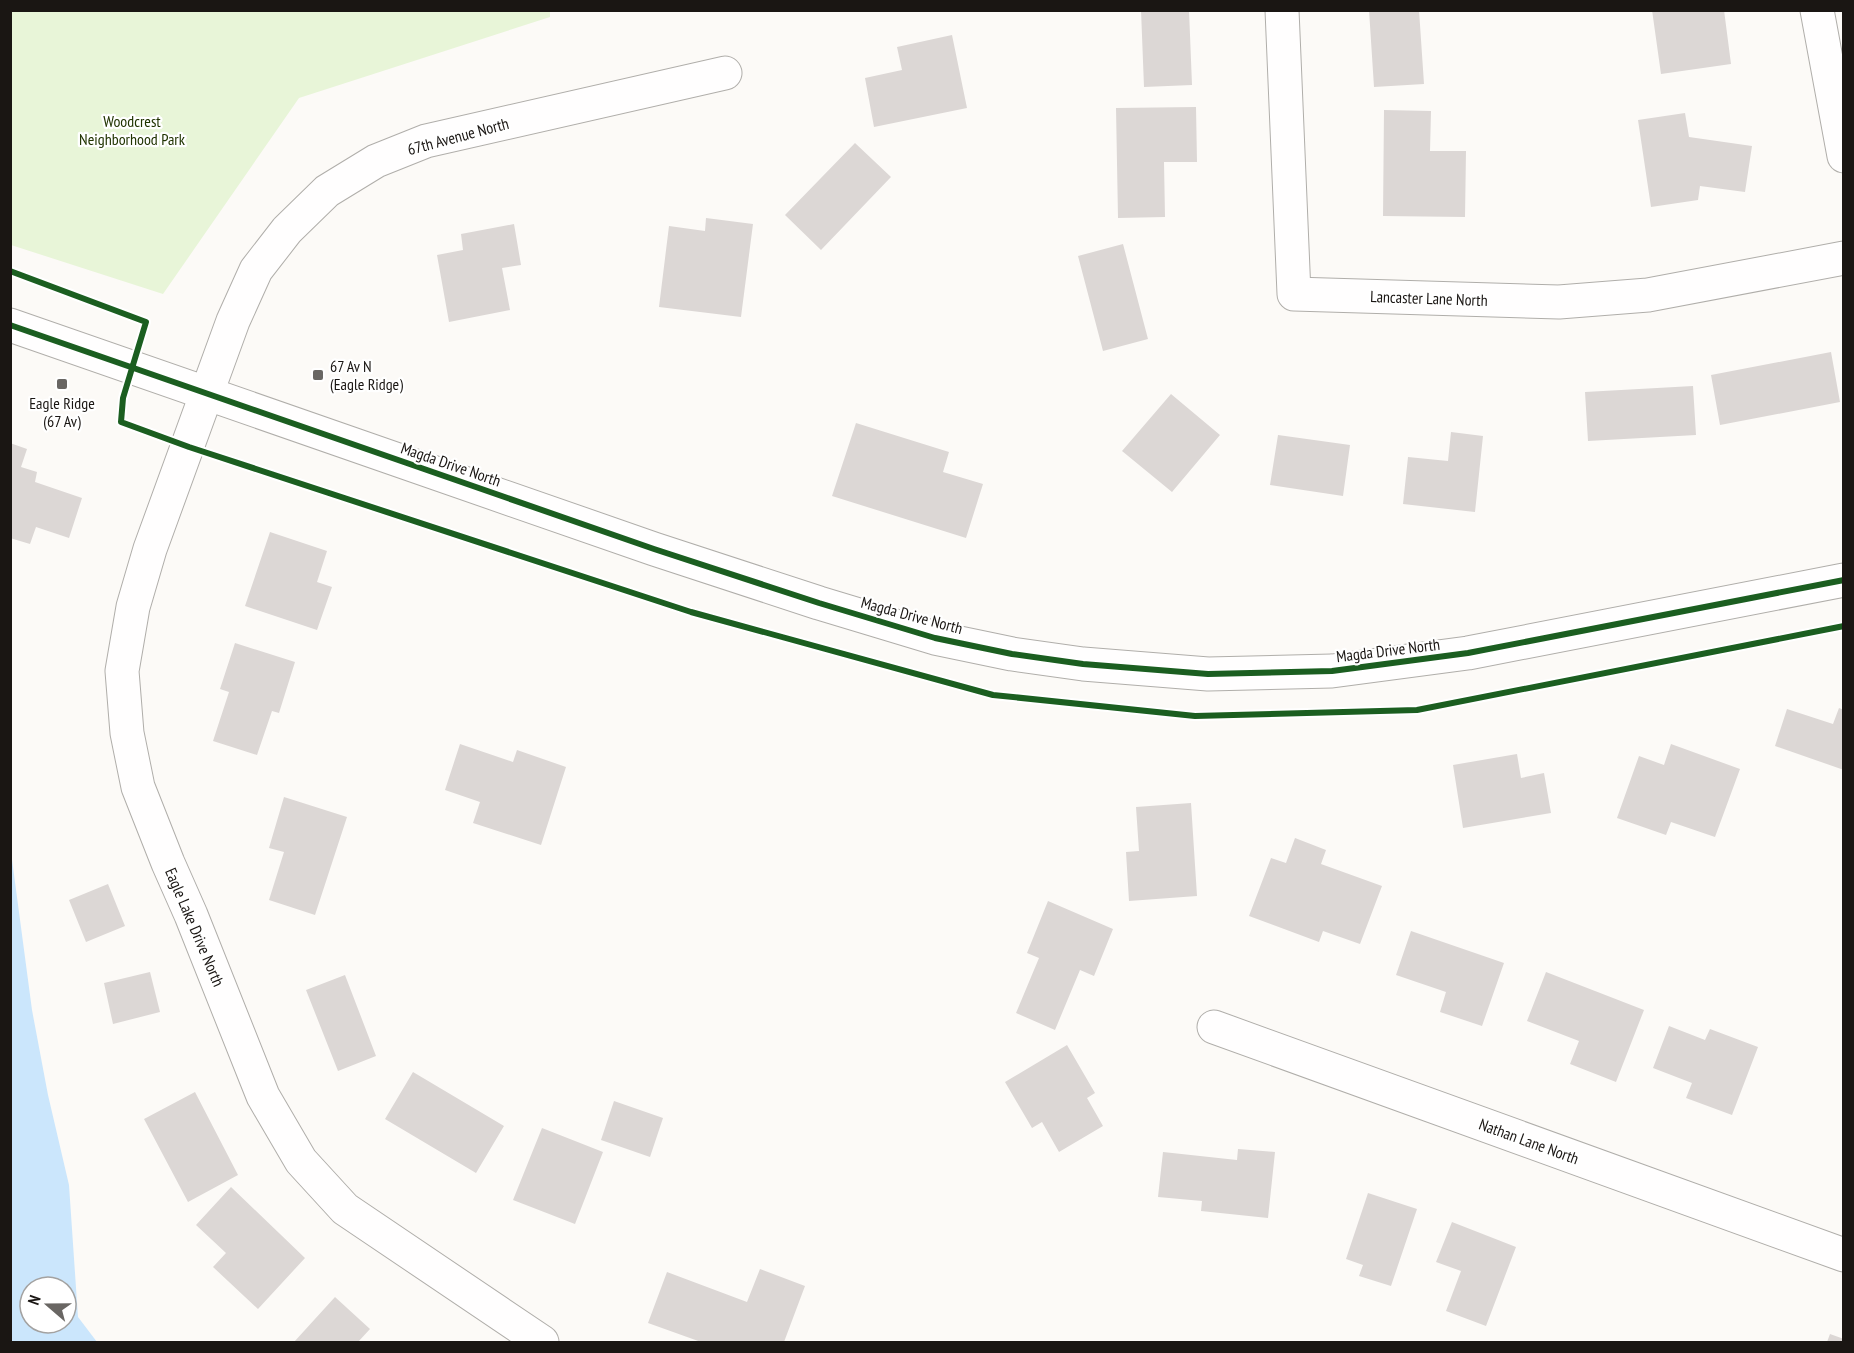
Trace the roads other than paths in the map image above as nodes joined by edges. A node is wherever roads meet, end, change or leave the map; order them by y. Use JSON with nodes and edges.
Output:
{"nodes":[{"id":1,"x":1282,"y":10,"type":"edge"},
{"id":2,"x":1817,"y":10,"type":"edge"},
{"id":3,"x":725,"y":73,"type":"dead end"},
{"id":4,"x":1844,"y":156,"type":"edge"},
{"id":5,"x":1844,"y":258,"type":"edge"},
{"id":6,"x":10,"y":326,"type":"edge"},
{"id":7,"x":206,"y":393,"type":"junction"},
{"id":8,"x":1844,"y":580,"type":"edge"},
{"id":9,"x":1215,"y":1027,"type":"dead end"},
{"id":10,"x":1844,"y":1255,"type":"edge"},
{"id":11,"x":542,"y":1342,"type":"edge"}],
"edges":[{"from":1,"to":5,"type":"street","name":"Lancaster Lane North"},
{"from":2,"to":4,"type":"street"},
{"from":3,"to":7,"type":"street","name":"67th Avenue North"},
{"from":6,"to":7,"type":"street","name":"Magda Drive North"},
{"from":7,"to":8,"type":"street","name":"Magda Drive North"},
{"from":7,"to":11,"type":"street","name":"Eagle Lake Drive North"},
{"from":9,"to":10,"type":"street","name":"Nathan Lane North"}]}
